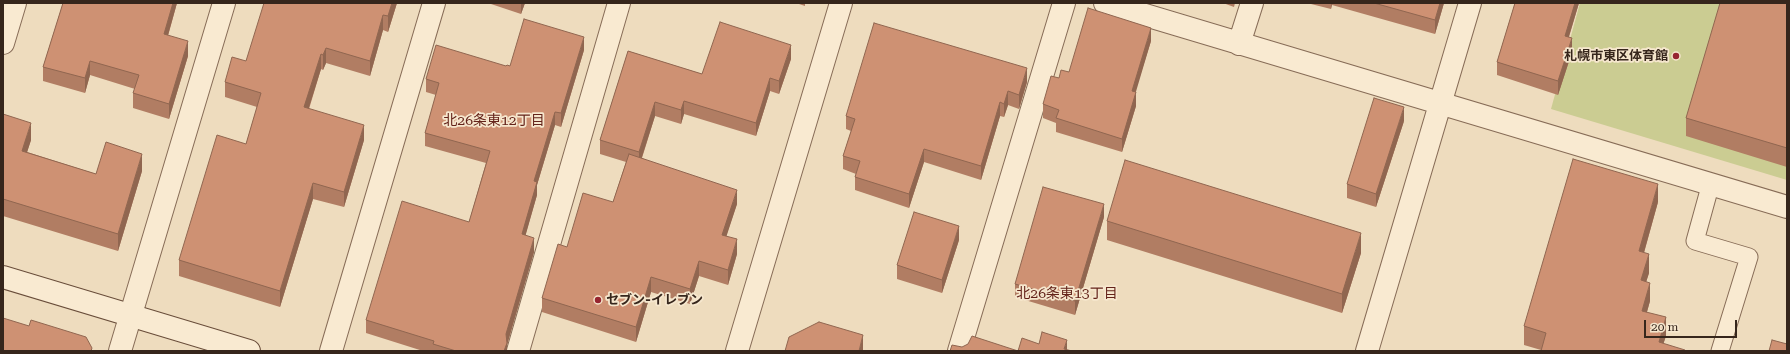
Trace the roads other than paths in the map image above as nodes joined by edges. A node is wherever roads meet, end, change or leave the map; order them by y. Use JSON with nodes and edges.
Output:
{"nodes":[{"id":1,"x":15,"y":3,"type":"edge"},
{"id":2,"x":224,"y":3,"type":"edge"},
{"id":3,"x":434,"y":3,"type":"edge"},
{"id":4,"x":619,"y":3,"type":"edge"},
{"id":5,"x":841,"y":3,"type":"edge"},
{"id":6,"x":1064,"y":3,"type":"edge"},
{"id":7,"x":1105,"y":3,"type":"edge"},
{"id":8,"x":1252,"y":3,"type":"edge"},
{"id":9,"x":1470,"y":3,"type":"edge"},
{"id":10,"x":3,"y":44,"type":"edge"},
{"id":11,"x":1239,"y":44,"type":"junction"},
{"id":12,"x":1440,"y":104,"type":"junction"},
{"id":13,"x":1711,"y":183,"type":"junction"},
{"id":14,"x":1787,"y":207,"type":"edge"},
{"id":15,"x":3,"y":277,"type":"edge"},
{"id":16,"x":130,"y":316,"type":"junction"},
{"id":17,"x":120,"y":351,"type":"edge"},
{"id":18,"x":249,"y":351,"type":"edge"},
{"id":19,"x":331,"y":351,"type":"edge"},
{"id":20,"x":518,"y":351,"type":"edge"},
{"id":21,"x":737,"y":351,"type":"edge"},
{"id":22,"x":959,"y":351,"type":"edge"},
{"id":23,"x":1367,"y":351,"type":"edge"},
{"id":24,"x":1720,"y":351,"type":"edge"}],
"edges":[{"from":1,"to":10,"type":"street"},
{"from":2,"to":16,"type":"street"},
{"from":3,"to":19,"type":"street"},
{"from":4,"to":20,"type":"street"},
{"from":5,"to":21,"type":"street"},
{"from":6,"to":22,"type":"street"},
{"from":7,"to":11,"type":"street"},
{"from":8,"to":11,"type":"street"},
{"from":9,"to":12,"type":"street"},
{"from":11,"to":12,"type":"street"},
{"from":12,"to":13,"type":"street"},
{"from":12,"to":23,"type":"street"},
{"from":13,"to":14,"type":"street"},
{"from":13,"to":24,"type":"lane"},
{"from":15,"to":16,"type":"street"},
{"from":16,"to":17,"type":"street"},
{"from":16,"to":18,"type":"street"}]}
